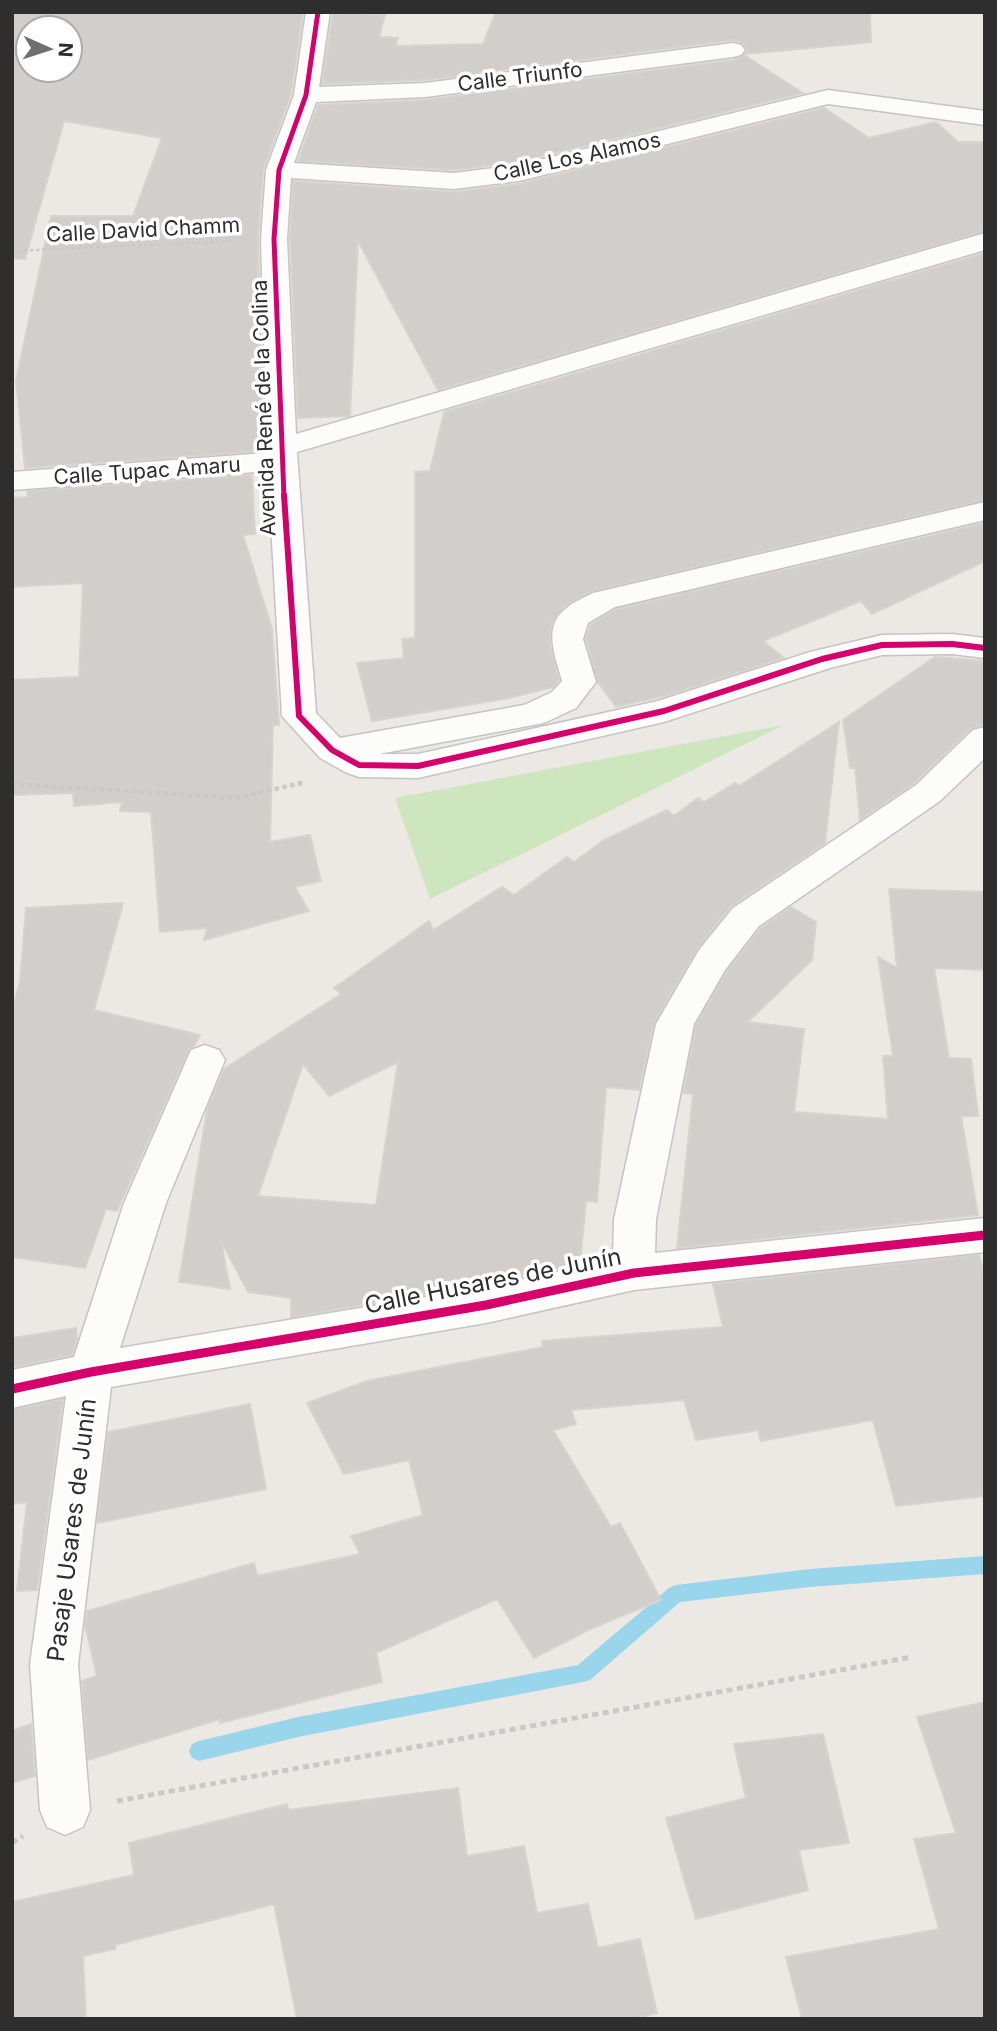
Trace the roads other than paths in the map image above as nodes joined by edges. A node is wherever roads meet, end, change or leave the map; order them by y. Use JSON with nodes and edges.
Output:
{"nodes":[{"id":1,"x":318,"y":12,"type":"edge"},
{"id":2,"x":733,"y":50,"type":"dead end"},
{"id":3,"x":306,"y":95,"type":"junction"},
{"id":4,"x":985,"y":118,"type":"edge"},
{"id":5,"x":279,"y":170,"type":"junction"},
{"id":6,"x":985,"y":241,"type":"edge"},
{"id":7,"x":282,"y":454,"type":"junction"},
{"id":8,"x":12,"y":481,"type":"edge"},
{"id":9,"x":985,"y":511,"type":"edge"},
{"id":10,"x":985,"y":648,"type":"edge"},
{"id":11,"x":985,"y":738,"type":"edge"},
{"id":12,"x":332,"y":750,"type":"junction"},
{"id":13,"x":205,"y":1060,"type":"dead end"},
{"id":14,"x":985,"y":1235,"type":"edge"},
{"id":15,"x":634,"y":1273,"type":"junction"},
{"id":16,"x":91,"y":1372,"type":"junction"},
{"id":17,"x":12,"y":1389,"type":"edge"},
{"id":18,"x":65,"y":1810,"type":"road end"}],
"edges":[{"from":1,"to":3,"type":"street","name":"Avenida René de la Colina"},
{"from":2,"to":3,"type":"street","name":"Calle Triunfo"},
{"from":3,"to":5,"type":"street","name":"Avenida René de la Colina"},
{"from":4,"to":5,"type":"street","name":"Calle Los Alamos"},
{"from":5,"to":7,"type":"street","name":"Avenida René de la Colina"},
{"from":6,"to":7,"type":"street","name":"Calle Tupac Amaru"},
{"from":7,"to":8,"type":"street","name":"Calle Tupac Amaru"},
{"from":7,"to":12,"type":"street","name":"Avenida René de la Colina"},
{"from":9,"to":12,"type":"street"},
{"from":10,"to":12,"type":"street","name":"Avenida René de la Colina"},
{"from":11,"to":15,"type":"street"},
{"from":13,"to":16,"type":"street","name":"Pasaje Usares de Junín"},
{"from":14,"to":15,"type":"street","name":"Calle Husares de Junín"},
{"from":15,"to":16,"type":"street","name":"Calle Husares de Junín"},
{"from":16,"to":17,"type":"street","name":"Calle Husares de Junín"},
{"from":16,"to":18,"type":"street","name":"Pasaje Usares de Junín"}]}
